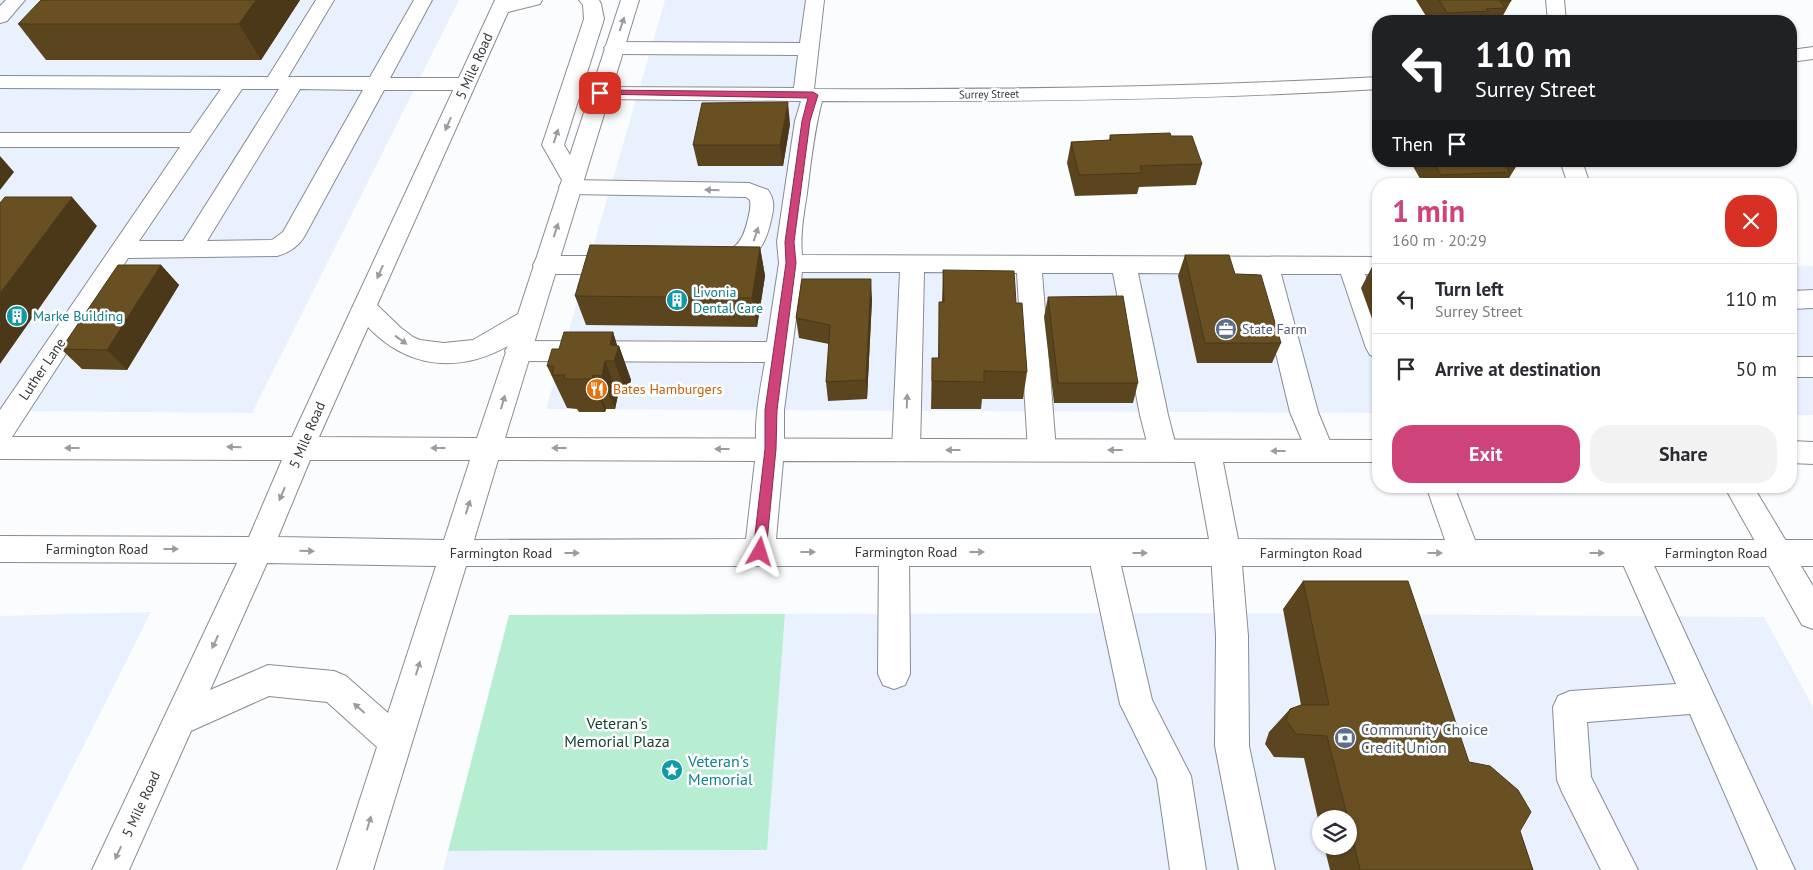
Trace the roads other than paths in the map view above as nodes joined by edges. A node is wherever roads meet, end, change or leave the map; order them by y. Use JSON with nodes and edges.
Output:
{"nodes":[{"id":1,"x":16,"y":0,"type":"edge"},
{"id":2,"x":325,"y":0,"type":"edge"},
{"id":3,"x":423,"y":0,"type":"edge"},
{"id":4,"x":533,"y":0,"type":"edge"},
{"id":5,"x":588,"y":0,"type":"edge"},
{"id":6,"x":630,"y":0,"type":"edge"},
{"id":7,"x":815,"y":0,"type":"edge"},
{"id":8,"x":1555,"y":0,"type":"edge"},
{"id":9,"x":502,"y":4,"type":"edge"},
{"id":10,"x":1556,"y":15,"type":"edge"},
{"id":11,"x":0,"y":17,"type":"edge"},
{"id":12,"x":614,"y":48,"type":"junction"},
{"id":13,"x":809,"y":49,"type":"junction"},
{"id":14,"x":1813,"y":53,"type":"edge"},
{"id":15,"x":1797,"y":55,"type":"edge"},
{"id":16,"x":0,"y":82,"type":"edge"},
{"id":17,"x":1372,"y":83,"type":"edge"},
{"id":18,"x":236,"y":84,"type":"junction"},
{"id":19,"x":284,"y":84,"type":"junction"},
{"id":20,"x":378,"y":84,"type":"junction"},
{"id":21,"x":466,"y":84,"type":"junction"},
{"id":22,"x":600,"y":93,"type":"junction"},
{"id":23,"x":808,"y":95,"type":"junction"},
{"id":24,"x":0,"y":140,"type":"edge"},
{"id":25,"x":197,"y":140,"type":"junction"},
{"id":26,"x":571,"y":183,"type":"junction"},
{"id":27,"x":190,"y":249,"type":"junction"},
{"id":28,"x":121,"y":250,"type":"junction"},
{"id":29,"x":791,"y":263,"type":"junction"},
{"id":30,"x":546,"y":265,"type":"junction"},
{"id":31,"x":646,"y":265,"type":"edge"},
{"id":32,"x":693,"y":265,"type":"edge"},
{"id":33,"x":912,"y":265,"type":"junction"},
{"id":34,"x":1029,"y":265,"type":"junction"},
{"id":35,"x":1124,"y":266,"type":"junction"},
{"id":36,"x":1267,"y":266,"type":"junction"},
{"id":37,"x":1350,"y":266,"type":"junction"},
{"id":38,"x":1372,"y":266,"type":"edge"},
{"id":39,"x":1813,"y":299,"type":"edge"},
{"id":40,"x":1797,"y":300,"type":"edge"},
{"id":41,"x":364,"y":307,"type":"junction"},
{"id":42,"x":528,"y":320,"type":"junction"},
{"id":43,"x":1372,"y":328,"type":"edge"},
{"id":44,"x":518,"y":350,"type":"junction"},
{"id":45,"x":780,"y":352,"type":"junction"},
{"id":46,"x":1797,"y":367,"type":"edge"},
{"id":47,"x":1813,"y":367,"type":"edge"},
{"id":48,"x":0,"y":432,"type":"edge"},
{"id":49,"x":0,"y":448,"type":"edge"},
{"id":50,"x":487,"y":448,"type":"junction"},
{"id":51,"x":300,"y":449,"type":"junction"},
{"id":52,"x":770,"y":449,"type":"junction"},
{"id":53,"x":906,"y":450,"type":"junction"},
{"id":54,"x":1042,"y":450,"type":"junction"},
{"id":55,"x":1163,"y":450,"type":"junction"},
{"id":56,"x":1207,"y":451,"type":"junction"},
{"id":57,"x":1320,"y":451,"type":"junction"},
{"id":58,"x":1372,"y":451,"type":"edge"},
{"id":59,"x":1797,"y":452,"type":"edge"},
{"id":60,"x":1813,"y":452,"type":"edge"},
{"id":61,"x":1443,"y":493,"type":"edge"},
{"id":62,"x":1742,"y":493,"type":"edge"},
{"id":63,"x":0,"y":549,"type":"edge"},
{"id":64,"x":258,"y":550,"type":"junction"},
{"id":65,"x":760,"y":552,"type":"junction"},
{"id":66,"x":894,"y":552,"type":"junction"},
{"id":67,"x":1103,"y":552,"type":"junction"},
{"id":68,"x":1226,"y":553,"type":"junction"},
{"id":69,"x":1465,"y":553,"type":"junction"},
{"id":70,"x":1633,"y":553,"type":"junction"},
{"id":71,"x":1777,"y":553,"type":"junction"},
{"id":72,"x":1813,"y":553,"type":"edge"},
{"id":73,"x":453,"y":554,"type":"junction"},
{"id":74,"x":1813,"y":615,"type":"edge"},
{"id":75,"x":894,"y":674,"type":"dead end"},
{"id":76,"x":1698,"y":698,"type":"junction"},
{"id":77,"x":179,"y":720,"type":"junction"},
{"id":78,"x":395,"y":741,"type":"junction"},
{"id":79,"x":110,"y":870,"type":"edge"},
{"id":80,"x":355,"y":870,"type":"edge"},
{"id":81,"x":1188,"y":870,"type":"edge"},
{"id":82,"x":1257,"y":870,"type":"edge"},
{"id":83,"x":1620,"y":870,"type":"edge"},
{"id":84,"x":1777,"y":870,"type":"edge"}],
"edges":[{"from":1,"to":11,"type":"main road"},
{"from":2,"to":19,"type":"main road"},
{"from":3,"to":20,"type":"main road"},
{"from":4,"to":9,"type":"main road"},
{"from":26,"to":5,"type":"main road","one_way":true},
{"from":12,"to":6,"type":"main road","one_way":true},
{"from":7,"to":13,"type":"main road"},
{"from":8,"to":10,"type":"main road"},
{"from":9,"to":21,"type":"main road","name":"5 Mile Road"},
{"from":12,"to":13,"type":"main road"},
{"from":12,"to":22,"type":"main road"},
{"from":13,"to":23,"type":"main road"},
{"from":14,"to":15,"type":"main road"},
{"from":16,"to":18,"type":"main road"},
{"from":17,"to":23,"type":"main road","name":"Surrey Street"},
{"from":18,"to":19,"type":"main road"},
{"from":18,"to":25,"type":"main road","name":"Luther Lane"},
{"from":19,"to":20,"type":"main road"},
{"from":19,"to":27,"type":"main road"},
{"from":20,"to":21,"type":"main road"},
{"from":20,"to":27,"type":"main road"},
{"from":21,"to":41,"type":"main road","name":"5 Mile Road","one_way":true},
{"from":22,"to":23,"type":"main road","name":"Surrey Street"},
{"from":22,"to":26,"type":"main road"},
{"from":23,"to":29,"type":"main road"},
{"from":24,"to":25,"type":"main road"},
{"from":25,"to":28,"type":"main road","name":"Luther Lane"},
{"from":30,"to":26,"type":"main road","one_way":true},
{"from":32,"to":26,"type":"main road","one_way":true},
{"from":27,"to":28,"type":"main road"},
{"from":28,"to":48,"type":"main road","name":"Luther Lane"},
{"from":29,"to":33,"type":"main road"},
{"from":29,"to":45,"type":"main road"},
{"from":30,"to":31,"type":"main road"},
{"from":30,"to":42,"type":"main road"},
{"from":33,"to":34,"type":"main road"},
{"from":53,"to":33,"type":"main road","one_way":true},
{"from":34,"to":35,"type":"main road"},
{"from":34,"to":54,"type":"main road"},
{"from":35,"to":36,"type":"main road"},
{"from":35,"to":55,"type":"main road"},
{"from":36,"to":37,"type":"main road"},
{"from":36,"to":57,"type":"main road"},
{"from":37,"to":38,"type":"main road"},
{"from":37,"to":43,"type":"main road"},
{"from":39,"to":40,"type":"main road"},
{"from":41,"to":42,"type":"main road","one_way":true},
{"from":41,"to":51,"type":"main road","name":"5 Mile Road"},
{"from":42,"to":44,"type":"main road"},
{"from":44,"to":45,"type":"main road"},
{"from":50,"to":44,"type":"main road","one_way":true},
{"from":45,"to":52,"type":"main road"},
{"from":46,"to":47,"type":"main road"},
{"from":51,"to":49,"type":"main road","one_way":true},
{"from":50,"to":51,"type":"main road","one_way":true},
{"from":52,"to":50,"type":"main road","one_way":true},
{"from":73,"to":50,"type":"main road","one_way":true},
{"from":51,"to":64,"type":"main road","name":"5 Mile Road","one_way":true},
{"from":52,"to":53,"type":"main road"},
{"from":52,"to":65,"type":"main road"},
{"from":54,"to":53,"type":"main road","one_way":true},
{"from":55,"to":54,"type":"main road","one_way":true},
{"from":55,"to":56,"type":"main road"},
{"from":57,"to":56,"type":"main road","one_way":true},
{"from":56,"to":68,"type":"main road"},
{"from":57,"to":58,"type":"main road"},
{"from":59,"to":60,"type":"main road"},
{"from":61,"to":69,"type":"main road"},
{"from":62,"to":71,"type":"main road"},
{"from":63,"to":64,"type":"main road","name":"Farmington Road","one_way":true},
{"from":64,"to":73,"type":"main road","name":"Farmington Road","one_way":true},
{"from":64,"to":77,"type":"main road","name":"5 Mile Road","one_way":true},
{"from":65,"to":66,"type":"main road","name":"Farmington Road","one_way":true},
{"from":73,"to":65,"type":"main road","name":"Farmington Road","one_way":true},
{"from":66,"to":67,"type":"main road","name":"Farmington Road","one_way":true},
{"from":66,"to":75,"type":"main road"},
{"from":67,"to":68,"type":"main road","name":"Farmington Road","one_way":true},
{"from":67,"to":81,"type":"main road"},
{"from":68,"to":69,"type":"main road","name":"Farmington Road","one_way":true},
{"from":68,"to":82,"type":"main road"},
{"from":69,"to":70,"type":"main road","name":"Farmington Road","one_way":true},
{"from":70,"to":71,"type":"main road","name":"Farmington Road"},
{"from":70,"to":76,"type":"main road"},
{"from":71,"to":72,"type":"main road","name":"Farmington Road"},
{"from":71,"to":74,"type":"main road"},
{"from":78,"to":73,"type":"main road","one_way":true},
{"from":76,"to":83,"type":"main road"},
{"from":76,"to":84,"type":"main road"},
{"from":78,"to":77,"type":"main road","one_way":true},
{"from":77,"to":79,"type":"main road","name":"5 Mile Road","one_way":true},
{"from":80,"to":78,"type":"main road","one_way":true}]}
